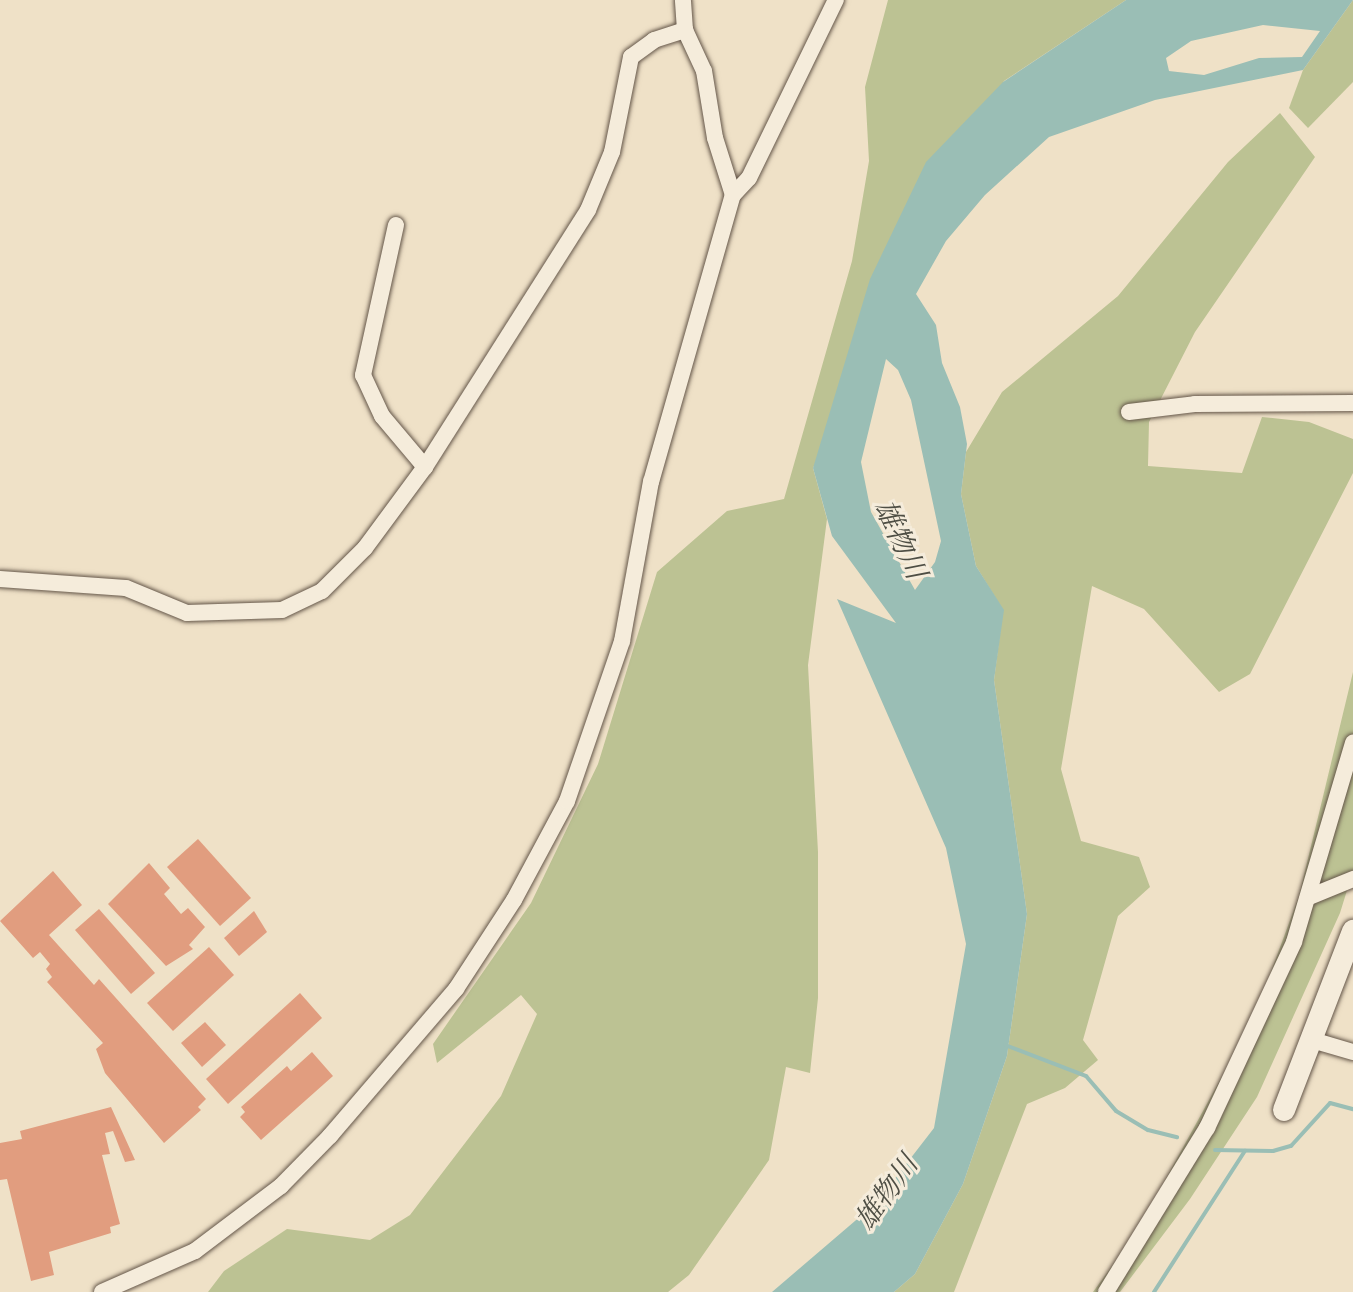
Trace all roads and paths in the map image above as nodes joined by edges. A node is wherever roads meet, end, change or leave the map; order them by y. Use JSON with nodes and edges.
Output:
{"nodes":[{"id":1,"x":683,"y":0,"type":"edge"},
{"id":2,"x":836,"y":0,"type":"edge"},
{"id":3,"x":685,"y":30,"type":"junction"},
{"id":4,"x":733,"y":195,"type":"junction"},
{"id":5,"x":396,"y":225,"type":"dead end"},
{"id":6,"x":1353,"y":403,"type":"edge"},
{"id":7,"x":1129,"y":412,"type":"dead end"},
{"id":8,"x":425,"y":467,"type":"junction"},
{"id":9,"x":0,"y":579,"type":"edge"},
{"id":10,"x":1353,"y":743,"type":"edge"},
{"id":11,"x":1353,"y":879,"type":"edge"},
{"id":12,"x":1309,"y":897,"type":"junction"},
{"id":13,"x":1351,"y":941,"type":"edge"},
{"id":14,"x":1312,"y":1040,"type":"junction"},
{"id":15,"x":1353,"y":1052,"type":"edge"},
{"id":16,"x":1284,"y":1110,"type":"dead end"},
{"id":17,"x":102,"y":1292,"type":"edge"},
{"id":18,"x":1106,"y":1292,"type":"edge"}],
"edges":[{"from":1,"to":3,"type":"street"},
{"from":2,"to":4,"type":"street"},
{"from":3,"to":4,"type":"street"},
{"from":3,"to":8,"type":"street"},
{"from":4,"to":17,"type":"street"},
{"from":5,"to":8,"type":"street"},
{"from":6,"to":7,"type":"street"},
{"from":8,"to":9,"type":"street"},
{"from":10,"to":12,"type":"street"},
{"from":11,"to":12,"type":"street"},
{"from":12,"to":18,"type":"street"},
{"from":13,"to":14,"type":"street"},
{"from":14,"to":15,"type":"street"},
{"from":14,"to":16,"type":"street"}]}
